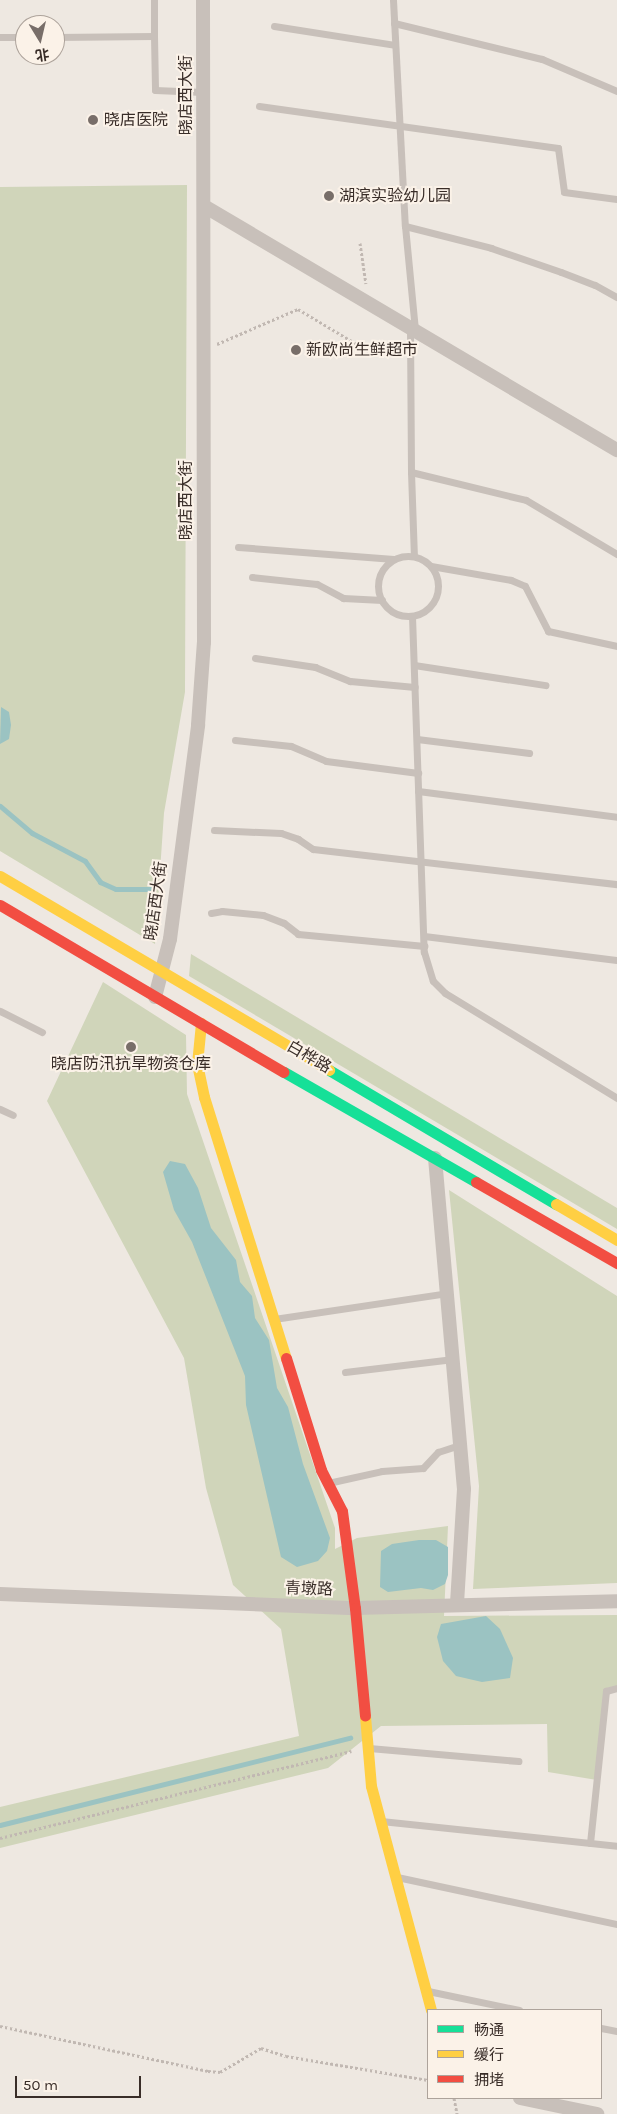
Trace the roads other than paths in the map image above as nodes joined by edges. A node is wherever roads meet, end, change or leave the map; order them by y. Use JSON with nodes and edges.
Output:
{"nodes":[{"id":1,"x":154,"y":0,"type":"edge"},
{"id":2,"x":203,"y":0,"type":"edge"},
{"id":3,"x":393,"y":0,"type":"edge"},
{"id":4,"x":394,"y":23,"type":"junction"},
{"id":5,"x":274,"y":26,"type":"dead end"},
{"id":6,"x":65,"y":36,"type":"edge"},
{"id":7,"x":154,"y":36,"type":"junction"},
{"id":8,"x":0,"y":37,"type":"edge"},
{"id":9,"x":15,"y":37,"type":"edge"},
{"id":10,"x":396,"y":45,"type":"junction"},
{"id":11,"x":617,"y":91,"type":"edge"},
{"id":12,"x":203,"y":92,"type":"junction"},
{"id":13,"x":259,"y":106,"type":"dead end"},
{"id":14,"x":400,"y":124,"type":"junction"},
{"id":15,"x":617,"y":199,"type":"edge"},
{"id":16,"x":204,"y":206,"type":"junction"},
{"id":17,"x":405,"y":226,"type":"junction"},
{"id":18,"x":617,"y":298,"type":"edge"},
{"id":19,"x":412,"y":329,"type":"junction"},
{"id":20,"x":617,"y":450,"type":"edge"},
{"id":21,"x":411,"y":472,"type":"junction"},
{"id":22,"x":238,"y":547,"type":"dead end"},
{"id":23,"x":617,"y":554,"type":"edge"},
{"id":24,"x":414,"y":556,"type":"junction"},
{"id":25,"x":394,"y":559,"type":"junction"},
{"id":26,"x":431,"y":566,"type":"junction"},
{"id":27,"x":252,"y":577,"type":"dead end"},
{"id":28,"x":382,"y":600,"type":"junction"},
{"id":29,"x":412,"y":616,"type":"junction"},
{"id":30,"x":617,"y":646,"type":"edge"},
{"id":31,"x":254,"y":658,"type":"dead end"},
{"id":32,"x":414,"y":665,"type":"junction"},
{"id":33,"x":545,"y":684,"type":"dead end"},
{"id":34,"x":414,"y":687,"type":"junction"},
{"id":35,"x":416,"y":739,"type":"junction"},
{"id":36,"x":235,"y":740,"type":"dead end"},
{"id":37,"x":529,"y":754,"type":"dead end"},
{"id":38,"x":418,"y":773,"type":"junction"},
{"id":39,"x":418,"y":791,"type":"junction"},
{"id":40,"x":617,"y":817,"type":"edge"},
{"id":41,"x":214,"y":830,"type":"dead end"},
{"id":42,"x":421,"y":861,"type":"junction"},
{"id":43,"x":0,"y":876,"type":"edge"},
{"id":44,"x":617,"y":884,"type":"edge"},
{"id":45,"x":0,"y":905,"type":"edge"},
{"id":46,"x":211,"y":913,"type":"dead end"},
{"id":47,"x":424,"y":936,"type":"junction"},
{"id":48,"x":424,"y":946,"type":"junction"},
{"id":49,"x":617,"y":960,"type":"edge"},
{"id":50,"x":162,"y":972,"type":"junction"},
{"id":51,"x":155,"y":997,"type":"junction"},
{"id":52,"x":0,"y":1011,"type":"edge"},
{"id":53,"x":201,"y":1023,"type":"junction"},
{"id":54,"x":42,"y":1032,"type":"dead end"},
{"id":55,"x":617,"y":1098,"type":"edge"},
{"id":56,"x":0,"y":1109,"type":"edge"},
{"id":57,"x":13,"y":1115,"type":"dead end"},
{"id":58,"x":435,"y":1158,"type":"junction"},
{"id":59,"x":617,"y":1240,"type":"edge"},
{"id":60,"x":617,"y":1263,"type":"edge"},
{"id":61,"x":447,"y":1293,"type":"junction"},
{"id":62,"x":274,"y":1319,"type":"junction"},
{"id":63,"x":453,"y":1359,"type":"junction"},
{"id":64,"x":345,"y":1372,"type":"dead end"},
{"id":65,"x":460,"y":1445,"type":"junction"},
{"id":66,"x":328,"y":1483,"type":"junction"},
{"id":67,"x":0,"y":1594,"type":"edge"},
{"id":68,"x":617,"y":1601,"type":"edge"},
{"id":69,"x":457,"y":1605,"type":"junction"},
{"id":70,"x":355,"y":1608,"type":"junction"},
{"id":71,"x":617,"y":1688,"type":"edge"},
{"id":72,"x":366,"y":1747,"type":"junction"},
{"id":73,"x":518,"y":1762,"type":"dead end"},
{"id":74,"x":381,"y":1821,"type":"junction"},
{"id":75,"x":590,"y":1843,"type":"junction"},
{"id":76,"x":617,"y":1846,"type":"edge"},
{"id":77,"x":396,"y":1877,"type":"junction"},
{"id":78,"x":617,"y":1924,"type":"edge"},
{"id":79,"x":426,"y":1991,"type":"junction"},
{"id":80,"x":431,"y":2009,"type":"edge"},
{"id":81,"x":514,"y":2009,"type":"edge"},
{"id":82,"x":602,"y":2028,"type":"edge"},
{"id":83,"x":617,"y":2031,"type":"edge"},
{"id":84,"x":525,"y":2099,"type":"edge"},
{"id":85,"x":597,"y":2114,"type":"edge"}],
"edges":[{"from":1,"to":7,"type":"lane"},
{"from":2,"to":12,"type":"street","name":"晓店西大街"},
{"from":3,"to":4,"type":"lane"},
{"from":4,"to":10,"type":"lane"},
{"from":4,"to":11,"type":"lane"},
{"from":5,"to":10,"type":"lane"},
{"from":6,"to":7,"type":"lane"},
{"from":7,"to":12,"type":"lane"},
{"from":8,"to":9,"type":"lane"},
{"from":10,"to":14,"type":"lane"},
{"from":12,"to":16,"type":"street","name":"晓店西大街"},
{"from":13,"to":14,"type":"lane"},
{"from":14,"to":15,"type":"lane"},
{"from":14,"to":17,"type":"lane"},
{"from":16,"to":19,"type":"street"},
{"from":16,"to":50,"type":"street","name":"晓店西大街"},
{"from":17,"to":18,"type":"lane"},
{"from":17,"to":19,"type":"lane"},
{"from":19,"to":20,"type":"street"},
{"from":19,"to":21,"type":"lane"},
{"from":21,"to":23,"type":"lane"},
{"from":21,"to":24,"type":"lane"},
{"from":22,"to":25,"type":"lane"},
{"from":24,"to":25,"type":"lane"},
{"from":24,"to":26,"type":"lane"},
{"from":25,"to":28,"type":"lane"},
{"from":26,"to":29,"type":"lane"},
{"from":26,"to":30,"type":"lane"},
{"from":27,"to":28,"type":"lane"},
{"from":28,"to":29,"type":"lane"},
{"from":29,"to":32,"type":"lane"},
{"from":31,"to":34,"type":"lane"},
{"from":32,"to":33,"type":"lane"},
{"from":32,"to":34,"type":"lane"},
{"from":34,"to":35,"type":"lane"},
{"from":35,"to":37,"type":"lane"},
{"from":35,"to":38,"type":"lane"},
{"from":36,"to":38,"type":"lane"},
{"from":38,"to":39,"type":"lane"},
{"from":39,"to":40,"type":"lane"},
{"from":39,"to":42,"type":"lane"},
{"from":41,"to":42,"type":"lane"},
{"from":42,"to":44,"type":"lane"},
{"from":42,"to":47,"type":"lane"},
{"from":43,"to":50,"type":"street","name":"白桦路"},
{"from":45,"to":51,"type":"street","name":"白桦路"},
{"from":46,"to":48,"type":"lane"},
{"from":47,"to":48,"type":"lane"},
{"from":47,"to":49,"type":"lane"},
{"from":48,"to":55,"type":"lane"},
{"from":50,"to":51,"type":"street","name":"晓店西大街"},
{"from":50,"to":59,"type":"street","name":"白桦路"},
{"from":51,"to":53,"type":"street","name":"白桦路"},
{"from":52,"to":54,"type":"lane"},
{"from":53,"to":58,"type":"street","name":"白桦路"},
{"from":53,"to":62,"type":"street"},
{"from":56,"to":57,"type":"lane"},
{"from":58,"to":60,"type":"street","name":"白桦路"},
{"from":58,"to":61,"type":"street"},
{"from":61,"to":62,"type":"lane"},
{"from":61,"to":63,"type":"street"},
{"from":62,"to":66,"type":"street"},
{"from":63,"to":64,"type":"lane"},
{"from":63,"to":65,"type":"street"},
{"from":65,"to":66,"type":"lane"},
{"from":65,"to":69,"type":"street"},
{"from":66,"to":70,"type":"street"},
{"from":67,"to":70,"type":"street","name":"青墩路"},
{"from":68,"to":69,"type":"street","name":"青墩路"},
{"from":69,"to":70,"type":"street","name":"青墩路"},
{"from":70,"to":72,"type":"street"},
{"from":71,"to":75,"type":"lane"},
{"from":72,"to":73,"type":"lane"},
{"from":72,"to":74,"type":"street"},
{"from":74,"to":75,"type":"lane"},
{"from":74,"to":77,"type":"street"},
{"from":75,"to":76,"type":"lane"},
{"from":77,"to":78,"type":"lane"},
{"from":77,"to":79,"type":"street"},
{"from":79,"to":80,"type":"street"},
{"from":79,"to":81,"type":"lane"},
{"from":82,"to":83,"type":"lane"},
{"from":84,"to":85,"type":"street"}]}
